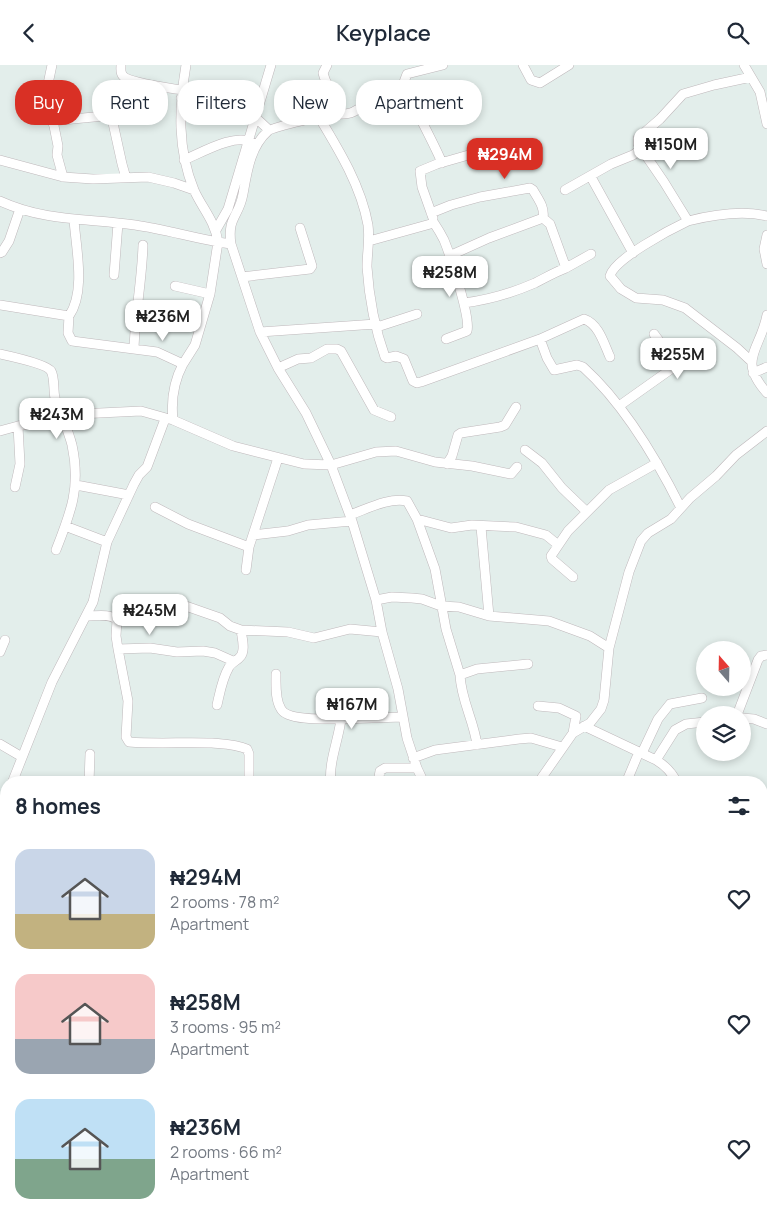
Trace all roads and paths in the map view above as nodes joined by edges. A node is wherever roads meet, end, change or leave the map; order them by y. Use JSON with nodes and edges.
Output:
{"nodes":[{"id":1,"x":52,"y":65,"type":"edge"},
{"id":2,"x":121,"y":65,"type":"edge"},
{"id":3,"x":186,"y":65,"type":"edge"},
{"id":4,"x":270,"y":65,"type":"edge"},
{"id":5,"x":327,"y":65,"type":"edge"},
{"id":6,"x":443,"y":65,"type":"edge"},
{"id":7,"x":523,"y":65,"type":"edge"},
{"id":8,"x":568,"y":65,"type":"edge"},
{"id":9,"x":744,"y":65,"type":"edge"},
{"id":10,"x":751,"y":77,"type":"junction"},
{"id":11,"x":49,"y":80,"type":"edge"},
{"id":12,"x":183,"y":80,"type":"edge"},
{"id":13,"x":325,"y":80,"type":"edge"},
{"id":14,"x":405,"y":80,"type":"edge"},
{"id":15,"x":264,"y":85,"type":"edge"},
{"id":16,"x":178,"y":93,"type":"edge"},
{"id":17,"x":82,"y":118,"type":"edge"},
{"id":18,"x":767,"y":124,"type":"edge"},
{"id":19,"x":53,"y":125,"type":"edge"},
{"id":20,"x":181,"y":125,"type":"edge"},
{"id":21,"x":253,"y":125,"type":"edge"},
{"id":22,"x":264,"y":125,"type":"edge"},
{"id":23,"x":288,"y":125,"type":"edge"},
{"id":24,"x":327,"y":125,"type":"edge"},
{"id":25,"x":423,"y":125,"type":"edge"},
{"id":26,"x":269,"y":130,"type":"junction"},
{"id":27,"x":248,"y":140,"type":"junction"},
{"id":28,"x":257,"y":145,"type":"junction"},
{"id":29,"x":641,"y":149,"type":"junction"},
{"id":30,"x":486,"y":150,"type":"dead end"},
{"id":31,"x":0,"y":160,"type":"edge"},
{"id":32,"x":184,"y":160,"type":"junction"},
{"id":33,"x":442,"y":163,"type":"junction"},
{"id":34,"x":63,"y":177,"type":"junction"},
{"id":35,"x":591,"y":177,"type":"junction"},
{"id":36,"x":126,"y":178,"type":"junction"},
{"id":37,"x":194,"y":190,"type":"junction"},
{"id":38,"x":565,"y":191,"type":"dead end"},
{"id":39,"x":0,"y":201,"type":"edge"},
{"id":40,"x":20,"y":209,"type":"junction"},
{"id":41,"x":431,"y":213,"type":"junction"},
{"id":42,"x":767,"y":216,"type":"edge"},
{"id":43,"x":543,"y":218,"type":"junction"},
{"id":44,"x":74,"y":220,"type":"junction"},
{"id":45,"x":688,"y":221,"type":"junction"},
{"id":46,"x":118,"y":223,"type":"junction"},
{"id":47,"x":434,"y":223,"type":"junction"},
{"id":48,"x":300,"y":228,"type":"dead end"},
{"id":49,"x":216,"y":230,"type":"junction"},
{"id":50,"x":767,"y":235,"type":"edge"},
{"id":51,"x":218,"y":241,"type":"junction"},
{"id":52,"x":369,"y":241,"type":"junction"},
{"id":53,"x":231,"y":244,"type":"junction"},
{"id":54,"x":143,"y":245,"type":"dead end"},
{"id":55,"x":0,"y":253,"type":"edge"},
{"id":56,"x":633,"y":253,"type":"junction"},
{"id":57,"x":591,"y":254,"type":"dead end"},
{"id":58,"x":449,"y":255,"type":"junction"},
{"id":59,"x":767,"y":264,"type":"edge"},
{"id":60,"x":566,"y":267,"type":"junction"},
{"id":61,"x":114,"y":275,"type":"dead end"},
{"id":62,"x":242,"y":277,"type":"junction"},
{"id":63,"x":175,"y":286,"type":"dead end"},
{"id":64,"x":210,"y":294,"type":"junction"},
{"id":65,"x":464,"y":303,"type":"junction"},
{"id":66,"x":0,"y":305,"type":"edge"},
{"id":67,"x":417,"y":313,"type":"dead end"},
{"id":68,"x":767,"y":315,"type":"edge"},
{"id":69,"x":69,"y":316,"type":"junction"},
{"id":70,"x":376,"y":326,"type":"junction"},
{"id":71,"x":260,"y":332,"type":"junction"},
{"id":72,"x":654,"y":334,"type":"dead end"},
{"id":73,"x":446,"y":339,"type":"dead end"},
{"id":74,"x":540,"y":339,"type":"junction"},
{"id":75,"x":134,"y":349,"type":"junction"},
{"id":76,"x":0,"y":354,"type":"edge"},
{"id":77,"x":610,"y":357,"type":"dead end"},
{"id":78,"x":751,"y":361,"type":"junction"},
{"id":79,"x":183,"y":364,"type":"junction"},
{"id":80,"x":767,"y":367,"type":"edge"},
{"id":81,"x":278,"y":368,"type":"junction"},
{"id":82,"x":753,"y":373,"type":"junction"},
{"id":83,"x":767,"y":393,"type":"edge"},
{"id":84,"x":619,"y":406,"type":"junction"},
{"id":85,"x":516,"y":407,"type":"dead end"},
{"id":86,"x":391,"y":417,"type":"dead end"},
{"id":87,"x":62,"y":418,"type":"junction"},
{"id":88,"x":169,"y":419,"type":"junction"},
{"id":89,"x":18,"y":426,"type":"junction"},
{"id":90,"x":0,"y":431,"type":"edge"},
{"id":91,"x":767,"y":431,"type":"edge"},
{"id":92,"x":525,"y":450,"type":"dead end"},
{"id":93,"x":278,"y":458,"type":"junction"},
{"id":94,"x":657,"y":463,"type":"junction"},
{"id":95,"x":447,"y":464,"type":"junction"},
{"id":96,"x":330,"y":465,"type":"junction"},
{"id":97,"x":517,"y":467,"type":"dead end"},
{"id":98,"x":76,"y":485,"type":"junction"},
{"id":99,"x":15,"y":487,"type":"dead end"},
{"id":100,"x":129,"y":495,"type":"junction"},
{"id":101,"x":155,"y":507,"type":"dead end"},
{"id":102,"x":682,"y":508,"type":"junction"},
{"id":103,"x":587,"y":512,"type":"junction"},
{"id":104,"x":351,"y":518,"type":"junction"},
{"id":105,"x":417,"y":519,"type":"junction"},
{"id":106,"x":66,"y":525,"type":"junction"},
{"id":107,"x":481,"y":527,"type":"junction"},
{"id":108,"x":253,"y":535,"type":"junction"},
{"id":109,"x":106,"y":542,"type":"junction"},
{"id":110,"x":557,"y":544,"type":"junction"},
{"id":111,"x":249,"y":547,"type":"junction"},
{"id":112,"x":56,"y":550,"type":"dead end"},
{"id":113,"x":246,"y":570,"type":"dead end"},
{"id":114,"x":573,"y":577,"type":"dead end"},
{"id":115,"x":376,"y":600,"type":"junction"},
{"id":116,"x":180,"y":604,"type":"dead end"},
{"id":117,"x":441,"y":606,"type":"junction"},
{"id":118,"x":86,"y":616,"type":"junction"},
{"id":119,"x":489,"y":616,"type":"junction"},
{"id":120,"x":241,"y":630,"type":"junction"},
{"id":121,"x":382,"y":632,"type":"junction"},
{"id":122,"x":5,"y":640,"type":"dead end"},
{"id":123,"x":609,"y":647,"type":"junction"},
{"id":124,"x":118,"y":649,"type":"junction"},
{"id":125,"x":0,"y":652,"type":"edge"},
{"id":126,"x":767,"y":655,"type":"edge"},
{"id":127,"x":233,"y":661,"type":"junction"},
{"id":128,"x":528,"y":663,"type":"dead end"},
{"id":129,"x":276,"y":674,"type":"dead end"},
{"id":130,"x":460,"y":675,"type":"junction"},
{"id":131,"x":702,"y":698,"type":"dead end"},
{"id":132,"x":218,"y":705,"type":"dead end"},
{"id":133,"x":740,"y":706,"type":"edge"},
{"id":134,"x":538,"y":707,"type":"dead end"},
{"id":135,"x":403,"y":717,"type":"junction"},
{"id":136,"x":341,"y":719,"type":"junction"},
{"id":137,"x":751,"y":719,"type":"edge"},
{"id":138,"x":696,"y":723,"type":"edge"},
{"id":139,"x":767,"y":724,"type":"edge"},
{"id":140,"x":584,"y":726,"type":"junction"},
{"id":141,"x":573,"y":733,"type":"junction"},
{"id":142,"x":0,"y":744,"type":"edge"},
{"id":143,"x":477,"y":745,"type":"junction"},
{"id":144,"x":562,"y":747,"type":"junction"},
{"id":145,"x":641,"y":752,"type":"junction"},
{"id":146,"x":90,"y":754,"type":"dead end"},
{"id":147,"x":22,"y":757,"type":"junction"},
{"id":148,"x":413,"y":758,"type":"junction"},
{"id":149,"x":656,"y":761,"type":"junction"},
{"id":150,"x":416,"y":768,"type":"junction"},
{"id":151,"x":15,"y":776,"type":"edge"},
{"id":152,"x":89,"y":776,"type":"edge"},
{"id":153,"x":249,"y":776,"type":"edge"},
{"id":154,"x":332,"y":776,"type":"edge"},
{"id":155,"x":379,"y":776,"type":"edge"},
{"id":156,"x":420,"y":776,"type":"edge"},
{"id":157,"x":543,"y":776,"type":"edge"},
{"id":158,"x":629,"y":776,"type":"edge"},
{"id":159,"x":674,"y":776,"type":"edge"}],
"edges":[{"from":1,"to":11,"type":"street"},
{"from":2,"to":16,"type":"street"},
{"from":3,"to":12,"type":"street"},
{"from":4,"to":15,"type":"street"},
{"from":5,"to":13,"type":"street"},
{"from":6,"to":14,"type":"street"},
{"from":7,"to":8,"type":"street"},
{"from":9,"to":10,"type":"street"},
{"from":10,"to":18,"type":"street"},
{"from":10,"to":29,"type":"street"},
{"from":17,"to":36,"type":"street"},
{"from":19,"to":34,"type":"street"},
{"from":20,"to":32,"type":"street"},
{"from":21,"to":27,"type":"street"},
{"from":22,"to":26,"type":"street"},
{"from":23,"to":26,"type":"street"},
{"from":24,"to":52,"type":"street"},
{"from":25,"to":33,"type":"street"},
{"from":26,"to":28,"type":"street"},
{"from":27,"to":28,"type":"street"},
{"from":27,"to":32,"type":"street"},
{"from":27,"to":49,"type":"street"},
{"from":28,"to":53,"type":"street"},
{"from":29,"to":35,"type":"street"},
{"from":29,"to":45,"type":"street"},
{"from":30,"to":33,"type":"street"},
{"from":31,"to":34,"type":"street"},
{"from":32,"to":37,"type":"street"},
{"from":33,"to":41,"type":"street"},
{"from":34,"to":36,"type":"street"},
{"from":35,"to":38,"type":"street"},
{"from":35,"to":56,"type":"street"},
{"from":36,"to":37,"type":"street"},
{"from":37,"to":49,"type":"street"},
{"from":39,"to":40,"type":"street"},
{"from":40,"to":44,"type":"street"},
{"from":40,"to":55,"type":"street"},
{"from":41,"to":43,"type":"street"},
{"from":41,"to":47,"type":"street"},
{"from":42,"to":45,"type":"street"},
{"from":43,"to":58,"type":"street"},
{"from":43,"to":60,"type":"street"},
{"from":44,"to":46,"type":"street"},
{"from":44,"to":69,"type":"street"},
{"from":45,"to":56,"type":"street"},
{"from":46,"to":51,"type":"street"},
{"from":46,"to":61,"type":"street"},
{"from":47,"to":52,"type":"street"},
{"from":47,"to":58,"type":"street"},
{"from":48,"to":62,"type":"street"},
{"from":49,"to":51,"type":"street"},
{"from":50,"to":59,"type":"street"},
{"from":51,"to":53,"type":"street"},
{"from":51,"to":64,"type":"street"},
{"from":52,"to":70,"type":"street"},
{"from":53,"to":62,"type":"street"},
{"from":54,"to":75,"type":"street"},
{"from":56,"to":78,"type":"street"},
{"from":57,"to":60,"type":"street"},
{"from":58,"to":65,"type":"street"},
{"from":60,"to":65,"type":"street"},
{"from":62,"to":71,"type":"street"},
{"from":63,"to":64,"type":"street"},
{"from":64,"to":79,"type":"street"},
{"from":65,"to":73,"type":"street"},
{"from":66,"to":69,"type":"street"},
{"from":67,"to":70,"type":"street"},
{"from":68,"to":78,"type":"street"},
{"from":69,"to":75,"type":"street"},
{"from":70,"to":71,"type":"street"},
{"from":70,"to":74,"type":"street"},
{"from":71,"to":81,"type":"street"},
{"from":72,"to":84,"type":"street"},
{"from":74,"to":77,"type":"street"},
{"from":74,"to":84,"type":"street"},
{"from":75,"to":79,"type":"street"},
{"from":76,"to":87,"type":"street"},
{"from":78,"to":82,"type":"street"},
{"from":79,"to":88,"type":"street"},
{"from":80,"to":82,"type":"street"},
{"from":81,"to":86,"type":"street"},
{"from":81,"to":96,"type":"street"},
{"from":82,"to":83,"type":"street"},
{"from":84,"to":94,"type":"street"},
{"from":85,"to":95,"type":"street"},
{"from":87,"to":88,"type":"street"},
{"from":87,"to":89,"type":"street"},
{"from":87,"to":98,"type":"street"},
{"from":88,"to":93,"type":"street"},
{"from":88,"to":100,"type":"street"},
{"from":89,"to":90,"type":"street"},
{"from":89,"to":99,"type":"street"},
{"from":91,"to":102,"type":"street"},
{"from":92,"to":103,"type":"street"},
{"from":93,"to":96,"type":"street"},
{"from":93,"to":108,"type":"street"},
{"from":94,"to":102,"type":"street"},
{"from":94,"to":103,"type":"street"},
{"from":95,"to":96,"type":"street"},
{"from":95,"to":97,"type":"street"},
{"from":96,"to":104,"type":"street"},
{"from":98,"to":100,"type":"street"},
{"from":98,"to":106,"type":"street"},
{"from":100,"to":109,"type":"street"},
{"from":101,"to":111,"type":"street"},
{"from":102,"to":123,"type":"street"},
{"from":103,"to":110,"type":"street"},
{"from":104,"to":105,"type":"street"},
{"from":104,"to":108,"type":"street"},
{"from":104,"to":115,"type":"street"},
{"from":105,"to":107,"type":"street"},
{"from":105,"to":117,"type":"street"},
{"from":106,"to":109,"type":"street"},
{"from":106,"to":112,"type":"street"},
{"from":107,"to":110,"type":"street"},
{"from":107,"to":119,"type":"street"},
{"from":108,"to":111,"type":"street"},
{"from":109,"to":118,"type":"street"},
{"from":110,"to":114,"type":"street"},
{"from":111,"to":113,"type":"street"},
{"from":115,"to":117,"type":"street"},
{"from":115,"to":121,"type":"street"},
{"from":116,"to":120,"type":"street"},
{"from":117,"to":119,"type":"street"},
{"from":117,"to":130,"type":"street"},
{"from":118,"to":124,"type":"street"},
{"from":118,"to":147,"type":"street"},
{"from":119,"to":123,"type":"street"},
{"from":120,"to":121,"type":"street"},
{"from":120,"to":127,"type":"street"},
{"from":121,"to":135,"type":"street"},
{"from":122,"to":125,"type":"street"},
{"from":123,"to":140,"type":"street"},
{"from":124,"to":127,"type":"street"},
{"from":124,"to":153,"type":"street"},
{"from":126,"to":133,"type":"street"},
{"from":127,"to":132,"type":"street"},
{"from":128,"to":130,"type":"street"},
{"from":129,"to":136,"type":"street"},
{"from":130,"to":143,"type":"street"},
{"from":131,"to":145,"type":"street"},
{"from":134,"to":141,"type":"street"},
{"from":135,"to":136,"type":"street"},
{"from":135,"to":148,"type":"street"},
{"from":136,"to":154,"type":"street"},
{"from":137,"to":139,"type":"street"},
{"from":138,"to":149,"type":"street"},
{"from":140,"to":141,"type":"street"},
{"from":140,"to":145,"type":"street"},
{"from":141,"to":144,"type":"street"},
{"from":142,"to":147,"type":"street"},
{"from":143,"to":144,"type":"street"},
{"from":143,"to":148,"type":"street"},
{"from":144,"to":157,"type":"street"},
{"from":145,"to":149,"type":"street"},
{"from":145,"to":158,"type":"street"},
{"from":146,"to":152,"type":"street"},
{"from":147,"to":151,"type":"street"},
{"from":148,"to":150,"type":"street"},
{"from":149,"to":159,"type":"street"},
{"from":150,"to":155,"type":"street"},
{"from":150,"to":156,"type":"street"}]}
